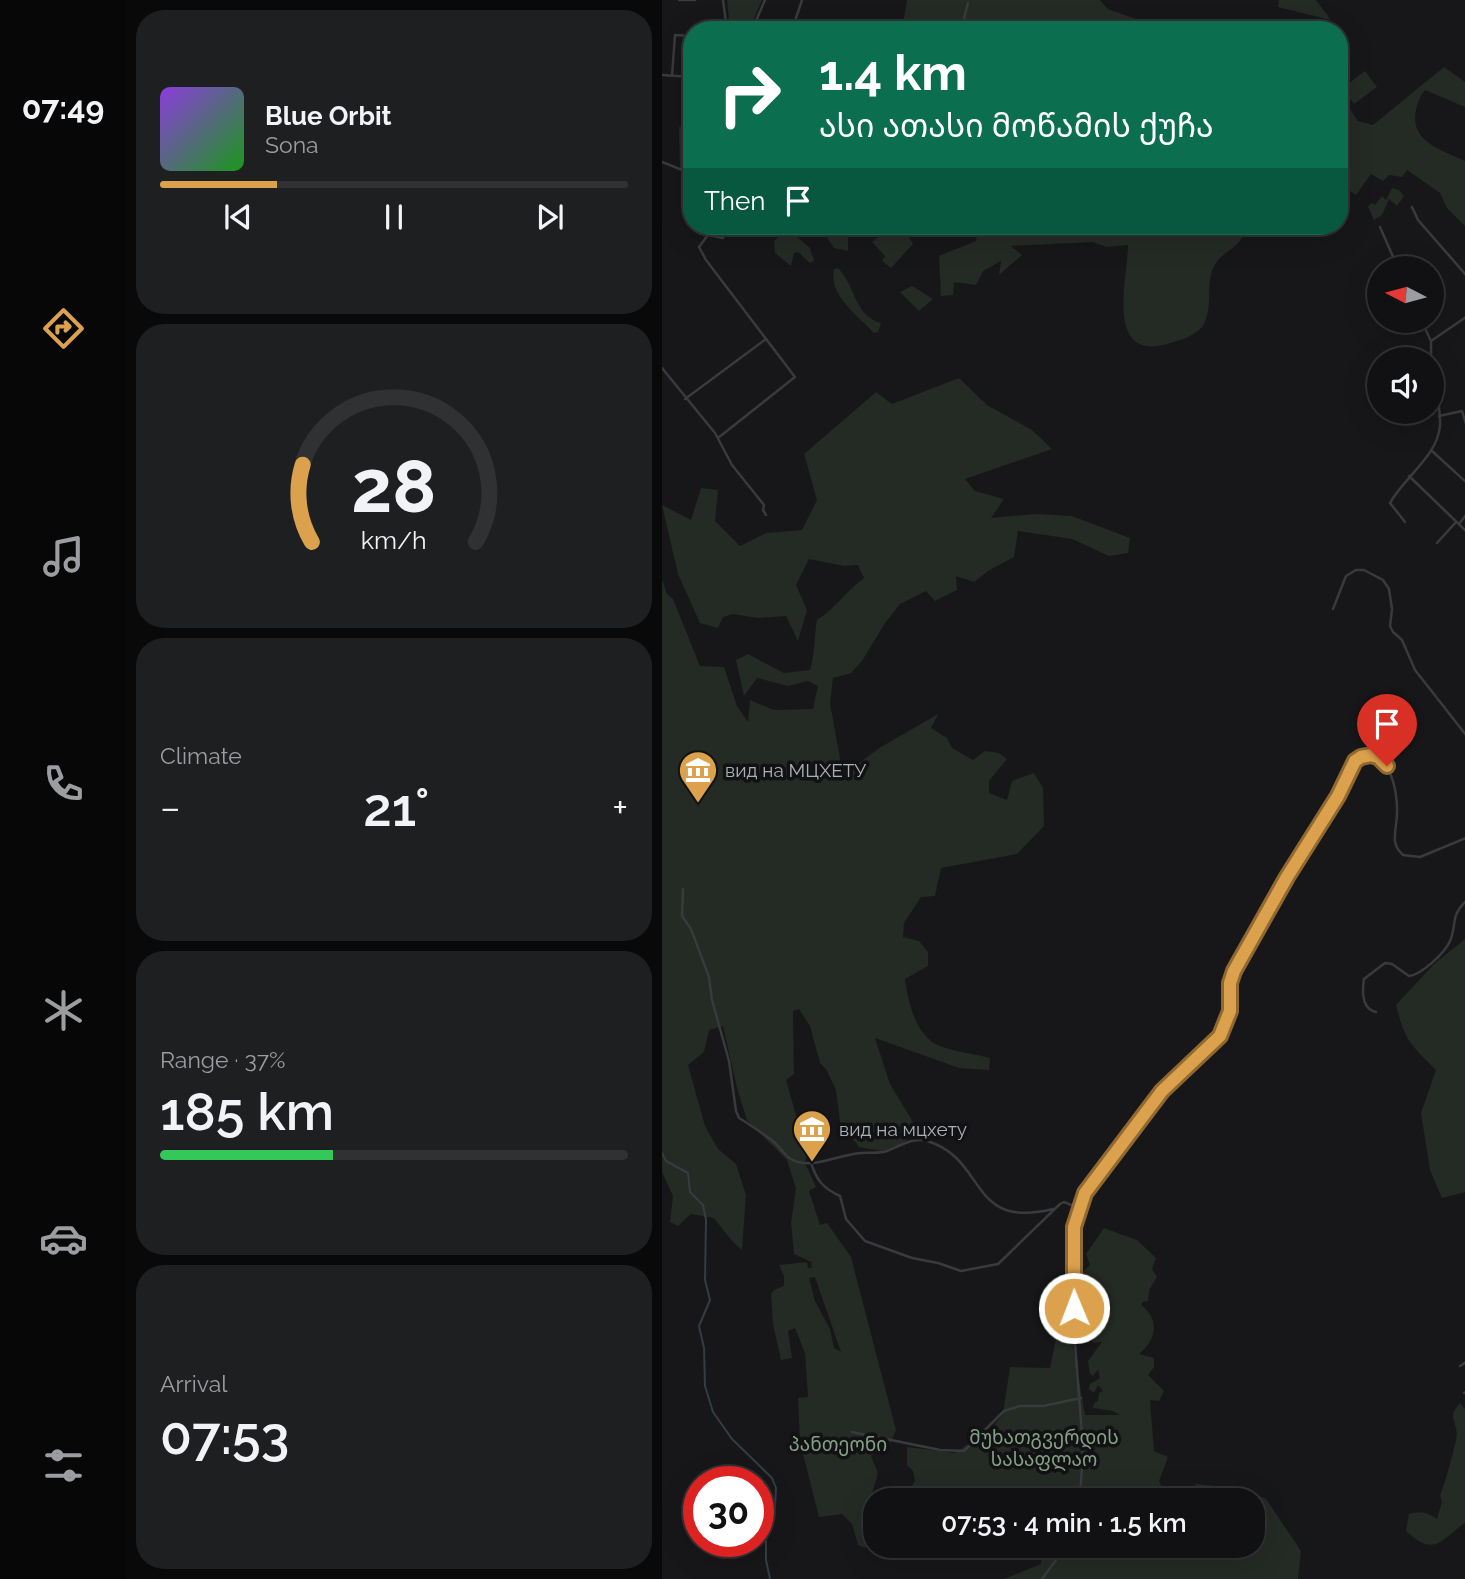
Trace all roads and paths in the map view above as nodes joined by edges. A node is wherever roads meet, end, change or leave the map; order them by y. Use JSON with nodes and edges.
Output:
{"nodes":[{"id":1,"x":679,"y":0,"type":"edge"},
{"id":2,"x":695,"y":0,"type":"edge"},
{"id":3,"x":723,"y":0,"type":"edge"},
{"id":4,"x":765,"y":0,"type":"edge"},
{"id":5,"x":803,"y":0,"type":"edge"},
{"id":6,"x":968,"y":4,"type":"dead end"},
{"id":7,"x":726,"y":21,"type":"edge"},
{"id":8,"x":756,"y":21,"type":"edge"},
{"id":9,"x":795,"y":21,"type":"edge"},
{"id":10,"x":963,"y":21,"type":"edge"},
{"id":11,"x":683,"y":35,"type":"edge"},
{"id":12,"x":662,"y":75,"type":"edge"},
{"id":13,"x":672,"y":76,"type":"junction"},
{"id":14,"x":683,"y":77,"type":"edge"},
{"id":15,"x":662,"y":162,"type":"edge"},
{"id":16,"x":683,"y":170,"type":"edge"},
{"id":17,"x":1412,"y":207,"type":"dead end"},
{"id":18,"x":1380,"y":227,"type":"dead end"},
{"id":19,"x":708,"y":235,"type":"edge"},
{"id":20,"x":708,"y":235,"type":"edge"},
{"id":21,"x":724,"y":235,"type":"edge"},
{"id":22,"x":1393,"y":256,"type":"edge"},
{"id":23,"x":1465,"y":275,"type":"edge"},
{"id":24,"x":1465,"y":317,"type":"edge"},
{"id":25,"x":1428,"y":333,"type":"edge"},
{"id":26,"x":766,"y":339,"type":"junction"},
{"id":27,"x":1431,"y":341,"type":"junction"},
{"id":28,"x":1431,"y":347,"type":"edge"},
{"id":29,"x":662,"y":368,"type":"edge"},
{"id":30,"x":685,"y":399,"type":"junction"},
{"id":31,"x":1444,"y":415,"type":"edge"},
{"id":32,"x":1438,"y":424,"type":"edge"},
{"id":33,"x":1465,"y":424,"type":"edge"},
{"id":34,"x":718,"y":438,"type":"junction"},
{"id":35,"x":1431,"y":450,"type":"junction"},
{"id":36,"x":1409,"y":476,"type":"junction"},
{"id":37,"x":1465,"y":482,"type":"edge"},
{"id":38,"x":766,"y":514,"type":"dead end"},
{"id":39,"x":1465,"y":515,"type":"edge"},
{"id":40,"x":1405,"y":522,"type":"dead end"},
{"id":41,"x":1457,"y":523,"type":"junction"},
{"id":42,"x":1465,"y":531,"type":"edge"},
{"id":43,"x":1437,"y":543,"type":"dead end"},
{"id":44,"x":1333,"y":609,"type":"dead end"},
{"id":45,"x":1465,"y":735,"type":"edge"},
{"id":46,"x":1465,"y":838,"type":"edge"},
{"id":47,"x":683,"y":889,"type":"dead end"},
{"id":48,"x":1465,"y":901,"type":"edge"},
{"id":49,"x":1376,"y":1012,"type":"dead end"},
{"id":50,"x":811,"y":1163,"type":"junction"},
{"id":51,"x":1053,"y":1209,"type":"junction"},
{"id":52,"x":1078,"y":1211,"type":"junction"},
{"id":53,"x":1465,"y":1362,"type":"edge"},
{"id":54,"x":1460,"y":1366,"type":"dead end"},
{"id":55,"x":1081,"y":1398,"type":"junction"},
{"id":56,"x":852,"y":1432,"type":"dead end"},
{"id":57,"x":1081,"y":1488,"type":"edge"},
{"id":58,"x":1057,"y":1558,"type":"edge"},
{"id":59,"x":1042,"y":1579,"type":"edge"}],
"edges":[{"from":1,"to":2,"type":"street"},
{"from":3,"to":7,"type":"street"},
{"from":4,"to":8,"type":"street"},
{"from":5,"to":9,"type":"street"},
{"from":6,"to":10,"type":"street"},
{"from":11,"to":13,"type":"street"},
{"from":12,"to":13,"type":"street"},
{"from":13,"to":14,"type":"street"},
{"from":15,"to":16,"type":"street"},
{"from":17,"to":23,"type":"street"},
{"from":18,"to":22,"type":"street"},
{"from":19,"to":26,"type":"street"},
{"from":20,"to":21,"type":"street"},
{"from":24,"to":27,"type":"street"},
{"from":25,"to":27,"type":"street"},
{"from":26,"to":30,"type":"street"},
{"from":26,"to":34,"type":"street"},
{"from":27,"to":28,"type":"street"},
{"from":29,"to":30,"type":"street"},
{"from":30,"to":34,"type":"street"},
{"from":31,"to":33,"type":"street"},
{"from":32,"to":35,"type":"street"},
{"from":34,"to":38,"type":"street"},
{"from":35,"to":36,"type":"street"},
{"from":35,"to":37,"type":"street"},
{"from":36,"to":40,"type":"street"},
{"from":36,"to":41,"type":"street"},
{"from":39,"to":41,"type":"street"},
{"from":41,"to":42,"type":"street"},
{"from":41,"to":43,"type":"street"},
{"from":44,"to":45,"type":"street"},
{"from":46,"to":52,"type":"street"},
{"from":47,"to":50,"type":"street"},
{"from":48,"to":49,"type":"street"},
{"from":50,"to":51,"type":"street"},
{"from":50,"to":51,"type":"street"},
{"from":51,"to":52,"type":"street"},
{"from":52,"to":55,"type":"street"},
{"from":53,"to":54,"type":"street"},
{"from":55,"to":56,"type":"street"},
{"from":55,"to":57,"type":"street"},
{"from":58,"to":59,"type":"street"}]}
